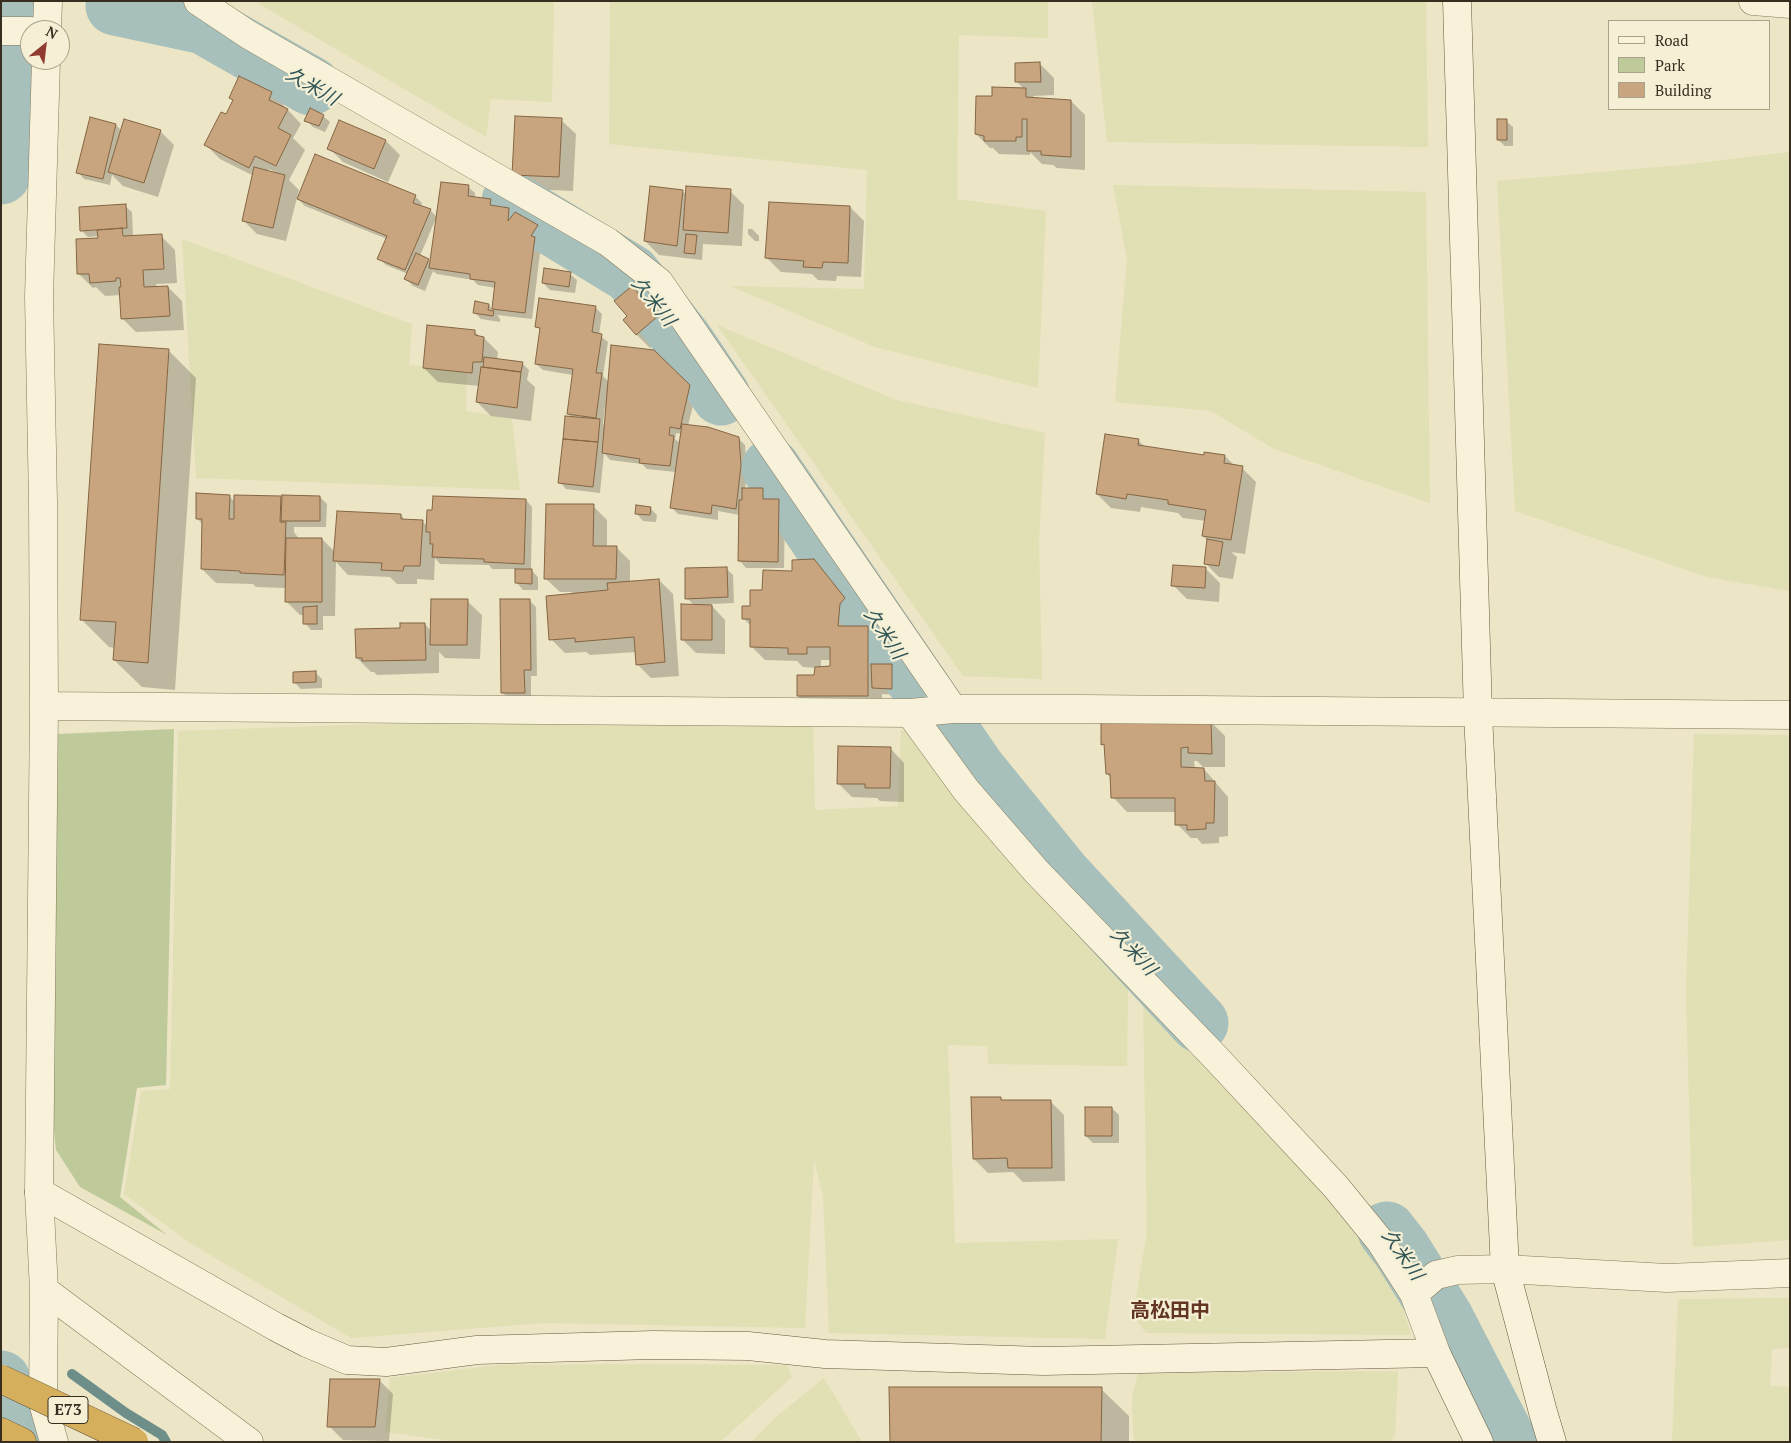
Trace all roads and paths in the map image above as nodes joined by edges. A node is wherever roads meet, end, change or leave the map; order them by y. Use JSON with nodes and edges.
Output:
{"nodes":[{"id":1,"x":48,"y":1,"type":"edge"},
{"id":2,"x":198,"y":1,"type":"edge"},
{"id":3,"x":1457,"y":1,"type":"edge"},
{"id":4,"x":1753,"y":1,"type":"edge"},
{"id":5,"x":1790,"y":4,"type":"edge"},
{"id":6,"x":47,"y":20,"type":"edge"},
{"id":7,"x":1,"y":31,"type":"edge"},
{"id":8,"x":20,"y":31,"type":"edge"},
{"id":9,"x":46,"y":70,"type":"edge"},
{"id":10,"x":44,"y":706,"type":"junction"},
{"id":11,"x":934,"y":711,"type":"junction"},
{"id":12,"x":1478,"y":714,"type":"junction"},
{"id":13,"x":1790,"y":715,"type":"edge"},
{"id":14,"x":39,"y":1192,"type":"junction"},
{"id":15,"x":1505,"y":1269,"type":"junction"},
{"id":16,"x":1790,"y":1273,"type":"edge"},
{"id":17,"x":1423,"y":1286,"type":"junction"},
{"id":18,"x":44,"y":1290,"type":"junction"},
{"id":19,"x":1436,"y":1354,"type":"junction"},
{"id":20,"x":1,"y":1379,"type":"edge"},
{"id":21,"x":1,"y":1432,"type":"edge"},
{"id":22,"x":22,"y":1442,"type":"edge"},
{"id":23,"x":54,"y":1442,"type":"edge"},
{"id":24,"x":134,"y":1442,"type":"edge"},
{"id":25,"x":249,"y":1442,"type":"edge"},
{"id":26,"x":1479,"y":1442,"type":"edge"},
{"id":27,"x":1552,"y":1442,"type":"edge"}],
"edges":[{"from":1,"to":6,"type":"street"},
{"from":2,"to":11,"type":"street"},
{"from":3,"to":12,"type":"street"},
{"from":4,"to":5,"type":"street"},
{"from":7,"to":8,"type":"street"},
{"from":9,"to":10,"type":"street"},
{"from":10,"to":11,"type":"street"},
{"from":10,"to":14,"type":"street"},
{"from":11,"to":12,"type":"street"},
{"from":11,"to":17,"type":"street"},
{"from":12,"to":13,"type":"street"},
{"from":12,"to":15,"type":"street"},
{"from":14,"to":18,"type":"street"},
{"from":14,"to":19,"type":"street"},
{"from":15,"to":16,"type":"street"},
{"from":15,"to":17,"type":"street"},
{"from":15,"to":27,"type":"street"},
{"from":17,"to":19,"type":"street"},
{"from":18,"to":23,"type":"street"},
{"from":18,"to":25,"type":"street"},
{"from":19,"to":26,"type":"street"},
{"from":20,"to":24,"type":"highway","number":"E73","bridge":true},
{"from":21,"to":22,"type":"highway"}]}
